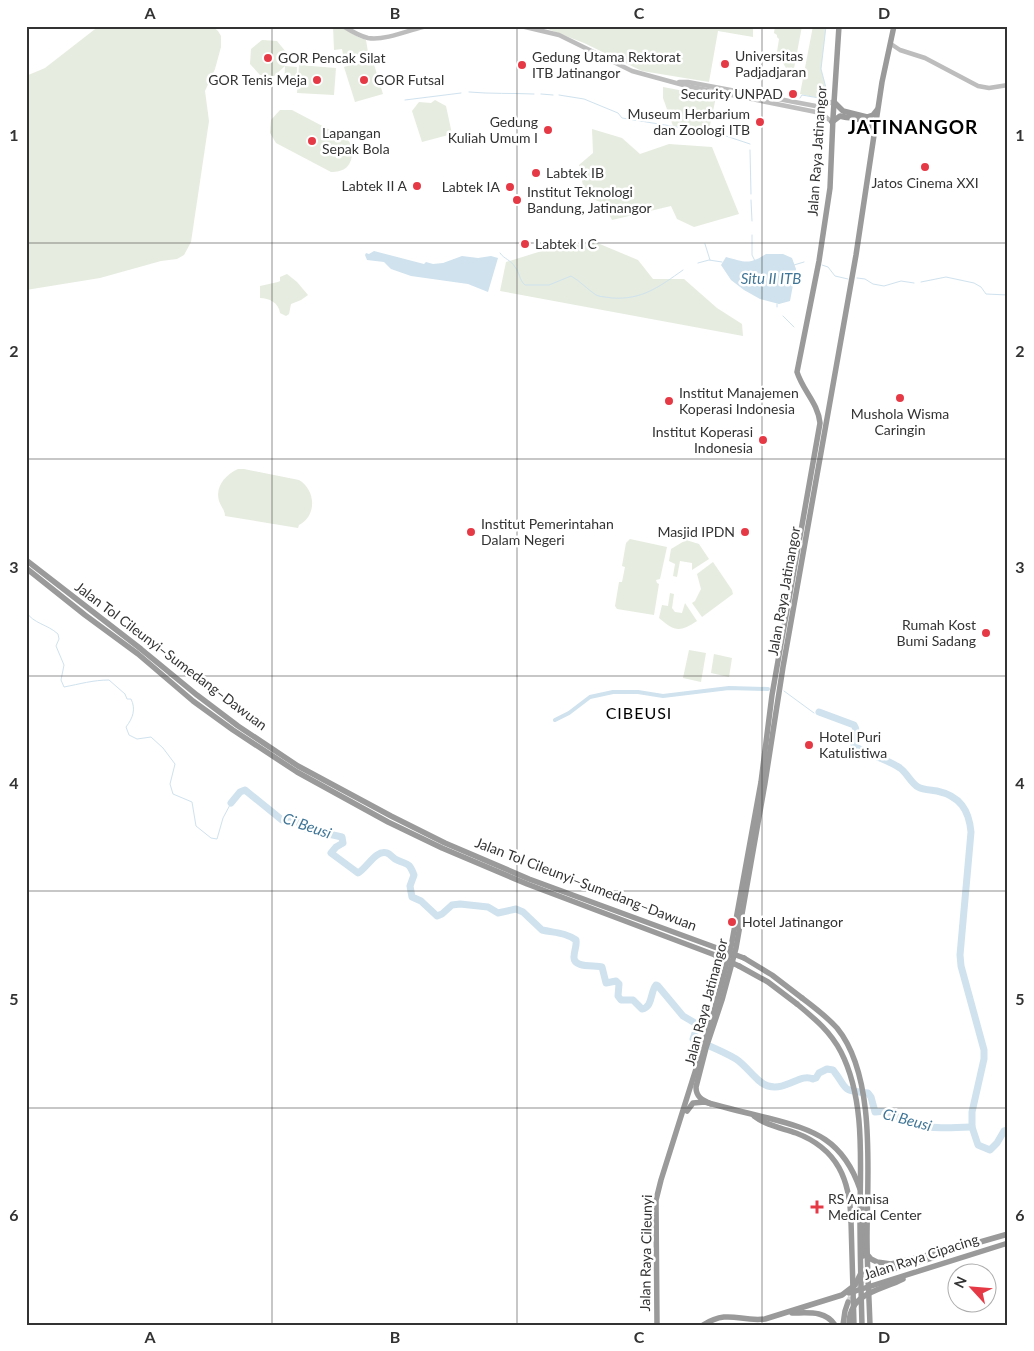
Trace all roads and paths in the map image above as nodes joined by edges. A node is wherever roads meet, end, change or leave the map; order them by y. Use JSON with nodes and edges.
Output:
{"nodes":[{"id":1,"x":343,"y":26,"type":"edge"},
{"id":2,"x":426,"y":26,"type":"edge"},
{"id":3,"x":521,"y":26,"type":"edge"},
{"id":4,"x":839,"y":26,"type":"edge"},
{"id":5,"x":894,"y":26,"type":"edge"},
{"id":6,"x":891,"y":44,"type":"junction"},
{"id":7,"x":900,"y":50,"type":"junction"},
{"id":8,"x":889,"y":54,"type":"junction"},
{"id":9,"x":676,"y":82,"type":"junction"},
{"id":10,"x":1008,"y":85,"type":"edge"},
{"id":11,"x":834,"y":102,"type":"junction"},
{"id":12,"x":877,"y":110,"type":"junction"},
{"id":13,"x":832,"y":122,"type":"junction"},
{"id":14,"x":874,"y":131,"type":"junction"},
{"id":15,"x":818,"y":409,"type":"junction"},
{"id":16,"x":829,"y":410,"type":"junction"},
{"id":17,"x":26,"y":560,"type":"edge"},
{"id":18,"x":26,"y":568,"type":"edge"},
{"id":19,"x":791,"y":605,"type":"junction"},
{"id":20,"x":704,"y":1048,"type":"junction"},
{"id":21,"x":688,"y":1096,"type":"joint"},
{"id":22,"x":711,"y":1104,"type":"junction"},
{"id":23,"x":750,"y":1114,"type":"junction"},
{"id":24,"x":680,"y":1126,"type":"junction"},
{"id":25,"x":1008,"y":1234,"type":"edge"},
{"id":26,"x":1008,"y":1243,"type":"edge"},
{"id":27,"x":864,"y":1244,"type":"junction"},
{"id":28,"x":966,"y":1246,"type":"junction"},
{"id":29,"x":913,"y":1272,"type":"junction"},
{"id":30,"x":867,"y":1279,"type":"tunnel mouth"},
{"id":31,"x":842,"y":1295,"type":"junction"},
{"id":32,"x":821,"y":1302,"type":"junction"},
{"id":33,"x":848,"y":1302,"type":"tunnel mouth"},
{"id":34,"x":783,"y":1313,"type":"junction"},
{"id":35,"x":822,"y":1314,"type":"junction"},
{"id":36,"x":658,"y":1325,"type":"edge"},
{"id":37,"x":703,"y":1325,"type":"edge"},
{"id":38,"x":835,"y":1325,"type":"edge"},
{"id":39,"x":843,"y":1325,"type":"edge"},
{"id":40,"x":849,"y":1325,"type":"edge"},
{"id":41,"x":854,"y":1325,"type":"edge"},
{"id":42,"x":862,"y":1325,"type":"edge"},
{"id":43,"x":870,"y":1325,"type":"edge"}],
"edges":[{"from":1,"to":2,"type":"main road"},
{"from":3,"to":9,"type":"main road"},
{"from":4,"to":11,"type":"highway","name":"Jalan Raya Jatinangor"},
{"from":5,"to":6,"type":"highway","name":"Jalan Raya Jatinangor"},
{"from":6,"to":7,"type":"main road"},
{"from":6,"to":8,"type":"highway","name":"Jalan Raya Jatinangor"},
{"from":7,"to":8,"type":"main road"},
{"from":7,"to":10,"type":"main road"},
{"from":8,"to":12,"type":"highway","name":"Jalan Raya Jatinangor"},
{"from":9,"to":11,"type":"main road"},
{"from":9,"to":13,"type":"main road"},
{"from":11,"to":12,"type":"highway"},
{"from":11,"to":13,"type":"highway","name":"Jalan Raya Jatinangor"},
{"from":12,"to":14,"type":"highway","name":"Jalan Raya Jatinangor"},
{"from":13,"to":14,"type":"highway"},
{"from":13,"to":15,"type":"highway","name":"Jalan Raya Jatinangor"},
{"from":14,"to":16,"type":"highway","name":"Jalan Raya Jatinangor"},
{"from":15,"to":16,"type":"highway"},
{"from":15,"to":19,"type":"highway","name":"Jalan Raya Jatinangor"},
{"from":16,"to":19,"type":"highway","name":"Jalan Raya Jatinangor"},
{"from":17,"to":43,"type":"highway","name":"Jalan Tol Cileunyi–Sumedang–Dawuan","bridge":true},
{"from":18,"to":42,"type":"highway","name":"Jalan Tol Cileunyi–Sumedang–Dawuan","bridge":true},
{"from":19,"to":20,"type":"highway","name":"Jalan Raya Jatinangor"},
{"from":20,"to":21,"type":"highway","name":"Jalan Raya Jatinangor"},
{"from":20,"to":22,"type":"highway","name":"Jalan Raya Jatinangor"},
{"from":21,"to":24,"type":"highway","name":"Jalan Raya Cileunyi"},
{"from":22,"to":23,"type":"highway"},
{"from":22,"to":24,"type":"highway"},
{"from":23,"to":27,"type":"highway"},
{"from":23,"to":41,"type":"highway","bridge":true},
{"from":24,"to":36,"type":"highway","name":"Jalan Raya Cileunyi"},
{"from":25,"to":28,"type":"highway","name":"Jalan Raya Cipacing"},
{"from":26,"to":29,"type":"highway","name":"Jalan Raya Cipacing"},
{"from":27,"to":28,"type":"highway","name":"Jalan Raya Cipacing"},
{"from":27,"to":31,"type":"highway"},
{"from":28,"to":30,"type":"highway"},
{"from":29,"to":31,"type":"highway","name":"Jalan Raya Cipacing"},
{"from":29,"to":40,"type":"highway"},
{"from":31,"to":32,"type":"highway","name":"Jalan Raya Cipacing"},
{"from":32,"to":34,"type":"highway","name":"Jalan Raya Cipacing"},
{"from":32,"to":35,"type":"highway"},
{"from":33,"to":39,"type":"highway"},
{"from":34,"to":35,"type":"highway"},
{"from":34,"to":37,"type":"highway","name":"Jalan Raya Cipacing"},
{"from":35,"to":38,"type":"highway"}]}
